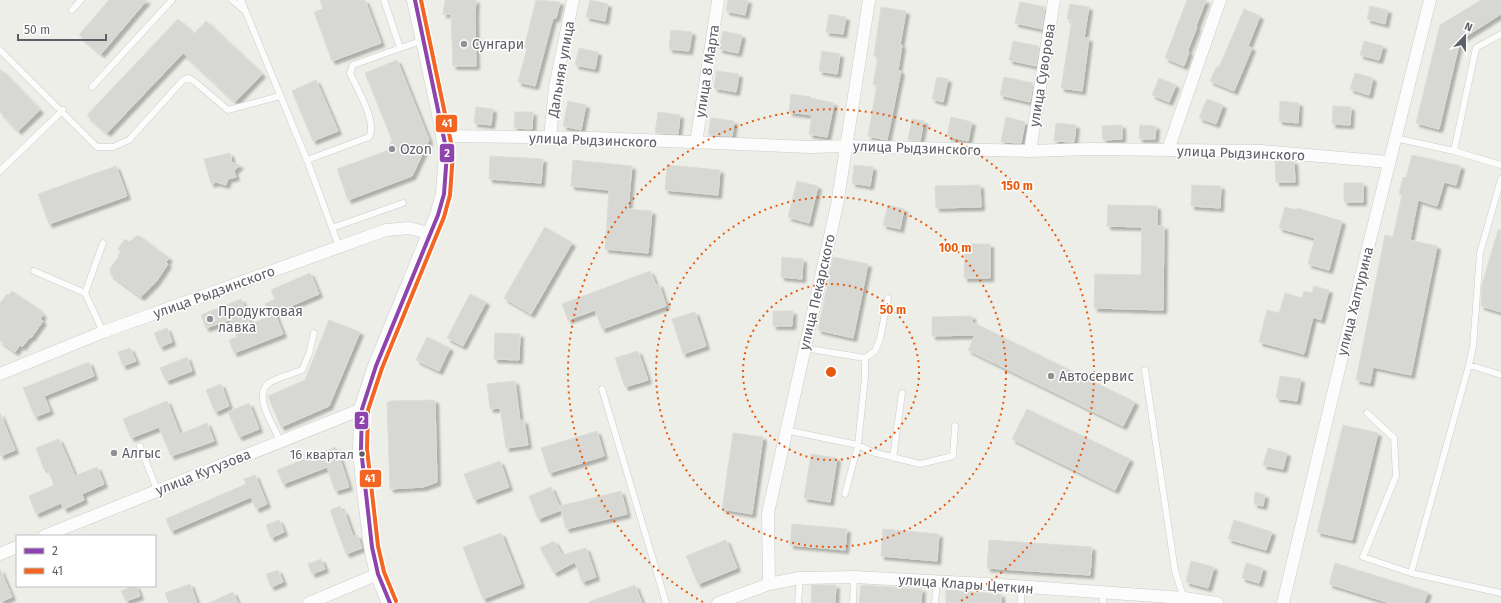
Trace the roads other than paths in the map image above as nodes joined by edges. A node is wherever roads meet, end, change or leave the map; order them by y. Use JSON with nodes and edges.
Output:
{"nodes":[{"id":1,"x":81,"y":0,"type":"edge"},
{"id":2,"x":172,"y":0,"type":"edge"},
{"id":3,"x":232,"y":0,"type":"edge"},
{"id":4,"x":241,"y":0,"type":"edge"},
{"id":5,"x":384,"y":0,"type":"edge"},
{"id":6,"x":415,"y":0,"type":"edge"},
{"id":7,"x":573,"y":0,"type":"edge"},
{"id":8,"x":718,"y":0,"type":"edge"},
{"id":9,"x":869,"y":0,"type":"edge"},
{"id":10,"x":1054,"y":0,"type":"edge"},
{"id":11,"x":1220,"y":0,"type":"edge"},
{"id":12,"x":1430,"y":0,"type":"edge"},
{"id":13,"x":72,"y":10,"type":"dead end"},
{"id":14,"x":245,"y":11,"type":"junction"},
{"id":15,"x":1501,"y":34,"type":"edge"},
{"id":16,"x":424,"y":40,"type":"junction"},
{"id":17,"x":400,"y":48,"type":"junction"},
{"id":18,"x":0,"y":50,"type":"edge"},
{"id":19,"x":92,"y":87,"type":"dead end"},
{"id":20,"x":280,"y":96,"type":"junction"},
{"id":21,"x":62,"y":110,"type":"junction"},
{"id":22,"x":444,"y":136,"type":"junction"},
{"id":23,"x":550,"y":138,"type":"junction"},
{"id":24,"x":1395,"y":138,"type":"junction"},
{"id":25,"x":696,"y":143,"type":"junction"},
{"id":26,"x":846,"y":146,"type":"junction"},
{"id":27,"x":1168,"y":150,"type":"junction"},
{"id":28,"x":1030,"y":151,"type":"junction"},
{"id":29,"x":1454,"y":151,"type":"junction"},
{"id":30,"x":307,"y":160,"type":"junction"},
{"id":31,"x":1389,"y":162,"type":"junction"},
{"id":32,"x":1501,"y":165,"type":"edge"},
{"id":33,"x":0,"y":169,"type":"edge"},
{"id":34,"x":1501,"y":179,"type":"edge"},
{"id":35,"x":403,"y":203,"type":"dead end"},
{"id":36,"x":332,"y":228,"type":"junction"},
{"id":37,"x":432,"y":234,"type":"junction"},
{"id":38,"x":103,"y":243,"type":"dead end"},
{"id":39,"x":339,"y":247,"type":"junction"},
{"id":40,"x":34,"y":271,"type":"dead end"},
{"id":41,"x":85,"y":293,"type":"junction"},
{"id":42,"x":888,"y":298,"type":"dead end"},
{"id":43,"x":103,"y":332,"type":"junction"},
{"id":44,"x":314,"y":334,"type":"dead end"},
{"id":45,"x":804,"y":348,"type":"junction"},
{"id":46,"x":865,"y":358,"type":"junction"},
{"id":47,"x":1469,"y":365,"type":"junction"},
{"id":48,"x":1145,"y":370,"type":"dead end"},
{"id":49,"x":0,"y":374,"type":"edge"},
{"id":50,"x":1501,"y":375,"type":"edge"},
{"id":51,"x":602,"y":389,"type":"dead end"},
{"id":52,"x":902,"y":393,"type":"dead end"},
{"id":53,"x":362,"y":409,"type":"junction"},
{"id":54,"x":1367,"y":413,"type":"dead end"},
{"id":55,"x":955,"y":426,"type":"dead end"},
{"id":56,"x":785,"y":430,"type":"junction"},
{"id":57,"x":280,"y":441,"type":"junction"},
{"id":58,"x":858,"y":445,"type":"junction"},
{"id":59,"x":140,"y":446,"type":"dead end"},
{"id":60,"x":893,"y":458,"type":"junction"},
{"id":61,"x":157,"y":490,"type":"junction"},
{"id":62,"x":845,"y":494,"type":"dead end"},
{"id":63,"x":46,"y":535,"type":"edge"},
{"id":64,"x":16,"y":547,"type":"edge"},
{"id":65,"x":0,"y":554,"type":"edge"},
{"id":66,"x":1411,"y":573,"type":"junction"},
{"id":67,"x":378,"y":574,"type":"junction"},
{"id":68,"x":854,"y":577,"type":"junction"},
{"id":69,"x":800,"y":578,"type":"junction"},
{"id":70,"x":936,"y":581,"type":"junction"},
{"id":71,"x":769,"y":584,"type":"junction"},
{"id":72,"x":1021,"y":588,"type":"junction"},
{"id":73,"x":1501,"y":593,"type":"edge"},
{"id":74,"x":1103,"y":598,"type":"edge"},
{"id":75,"x":1184,"y":601,"type":"edge"},
{"id":76,"x":309,"y":603,"type":"edge"},
{"id":77,"x":390,"y":603,"type":"edge"},
{"id":78,"x":666,"y":603,"type":"edge"},
{"id":79,"x":718,"y":603,"type":"edge"},
{"id":80,"x":798,"y":603,"type":"edge"},
{"id":81,"x":853,"y":603,"type":"edge"},
{"id":82,"x":935,"y":603,"type":"edge"},
{"id":83,"x":1021,"y":603,"type":"edge"},
{"id":84,"x":1217,"y":603,"type":"edge"},
{"id":85,"x":1283,"y":603,"type":"edge"}],
"edges":[{"from":1,"to":13,"type":"lane"},
{"from":2,"to":19,"type":"lane"},
{"from":3,"to":14,"type":"lane"},
{"from":4,"to":14,"type":"lane"},
{"from":5,"to":17,"type":"lane"},
{"from":6,"to":16,"type":"main road"},
{"from":7,"to":23,"type":"street","name":"Дальняя улица"},
{"from":8,"to":25,"type":"street","name":"улица 8 Марта"},
{"from":9,"to":26,"type":"street","name":"улица Пекарского"},
{"from":10,"to":28,"type":"street","name":"улица Суворова"},
{"from":11,"to":27,"type":"street"},
{"from":12,"to":24,"type":"street","name":"улица Халтурина"},
{"from":14,"to":20,"type":"lane"},
{"from":15,"to":29,"type":"lane"},
{"from":16,"to":17,"type":"lane"},
{"from":16,"to":22,"type":"main road"},
{"from":17,"to":30,"type":"lane"},
{"from":18,"to":21,"type":"lane"},
{"from":20,"to":21,"type":"lane"},
{"from":20,"to":30,"type":"lane"},
{"from":21,"to":33,"type":"lane"},
{"from":22,"to":23,"type":"street","name":"улица Рыдзинского"},
{"from":22,"to":37,"type":"main road"},
{"from":23,"to":25,"type":"street","name":"улица Рыдзинского"},
{"from":24,"to":29,"type":"lane"},
{"from":24,"to":31,"type":"street","name":"улица Халтурина"},
{"from":25,"to":26,"type":"street","name":"улица Рыдзинского"},
{"from":26,"to":28,"type":"street","name":"улица Рыдзинского"},
{"from":26,"to":45,"type":"street","name":"улица Пекарского"},
{"from":27,"to":28,"type":"street","name":"улица Рыдзинского"},
{"from":27,"to":31,"type":"street","name":"улица Рыдзинского"},
{"from":29,"to":32,"type":"lane"},
{"from":30,"to":36,"type":"lane"},
{"from":31,"to":85,"type":"street","name":"улица Халтурина"},
{"from":34,"to":47,"type":"lane"},
{"from":35,"to":36,"type":"lane"},
{"from":36,"to":39,"type":"lane"},
{"from":37,"to":39,"type":"street","name":"улица Рыдзинского"},
{"from":37,"to":53,"type":"main road"},
{"from":38,"to":41,"type":"lane"},
{"from":39,"to":43,"type":"street","name":"улица Рыдзинского"},
{"from":40,"to":41,"type":"lane"},
{"from":41,"to":43,"type":"lane"},
{"from":42,"to":46,"type":"lane"},
{"from":43,"to":49,"type":"street","name":"улица Рыдзинского"},
{"from":44,"to":57,"type":"lane"},
{"from":45,"to":46,"type":"lane"},
{"from":45,"to":56,"type":"street","name":"улица Пекарского"},
{"from":46,"to":58,"type":"lane"},
{"from":47,"to":50,"type":"lane"},
{"from":47,"to":66,"type":"lane"},
{"from":48,"to":75,"type":"lane"},
{"from":51,"to":78,"type":"lane"},
{"from":52,"to":60,"type":"lane"},
{"from":53,"to":57,"type":"street","name":"улица Кутузова"},
{"from":53,"to":67,"type":"main road"},
{"from":54,"to":66,"type":"lane"},
{"from":55,"to":60,"type":"lane"},
{"from":56,"to":58,"type":"lane"},
{"from":56,"to":71,"type":"street","name":"улица Пекарского"},
{"from":57,"to":61,"type":"street","name":"улица Кутузова"},
{"from":58,"to":60,"type":"lane"},
{"from":58,"to":62,"type":"lane"},
{"from":59,"to":61,"type":"lane"},
{"from":61,"to":63,"type":"street","name":"улица Кутузова"},
{"from":64,"to":65,"type":"street"},
{"from":66,"to":73,"type":"lane"},
{"from":67,"to":76,"type":"street"},
{"from":67,"to":77,"type":"main road"},
{"from":68,"to":69,"type":"street","name":"улица Клары Цеткин"},
{"from":68,"to":70,"type":"street","name":"улица Клары Цеткин"},
{"from":68,"to":81,"type":"lane"},
{"from":69,"to":71,"type":"street","name":"улица Клары Цеткин"},
{"from":69,"to":80,"type":"lane"},
{"from":70,"to":72,"type":"street","name":"улица Клары Цеткин"},
{"from":70,"to":82,"type":"lane"},
{"from":71,"to":79,"type":"street","name":"улица Клары Цеткин"},
{"from":72,"to":74,"type":"street","name":"улица Клары Цеткин"},
{"from":72,"to":83,"type":"lane"},
{"from":74,"to":75,"type":"street","name":"улица Клары Цеткин"},
{"from":75,"to":84,"type":"street","name":"улица Клары Цеткин"}]}
